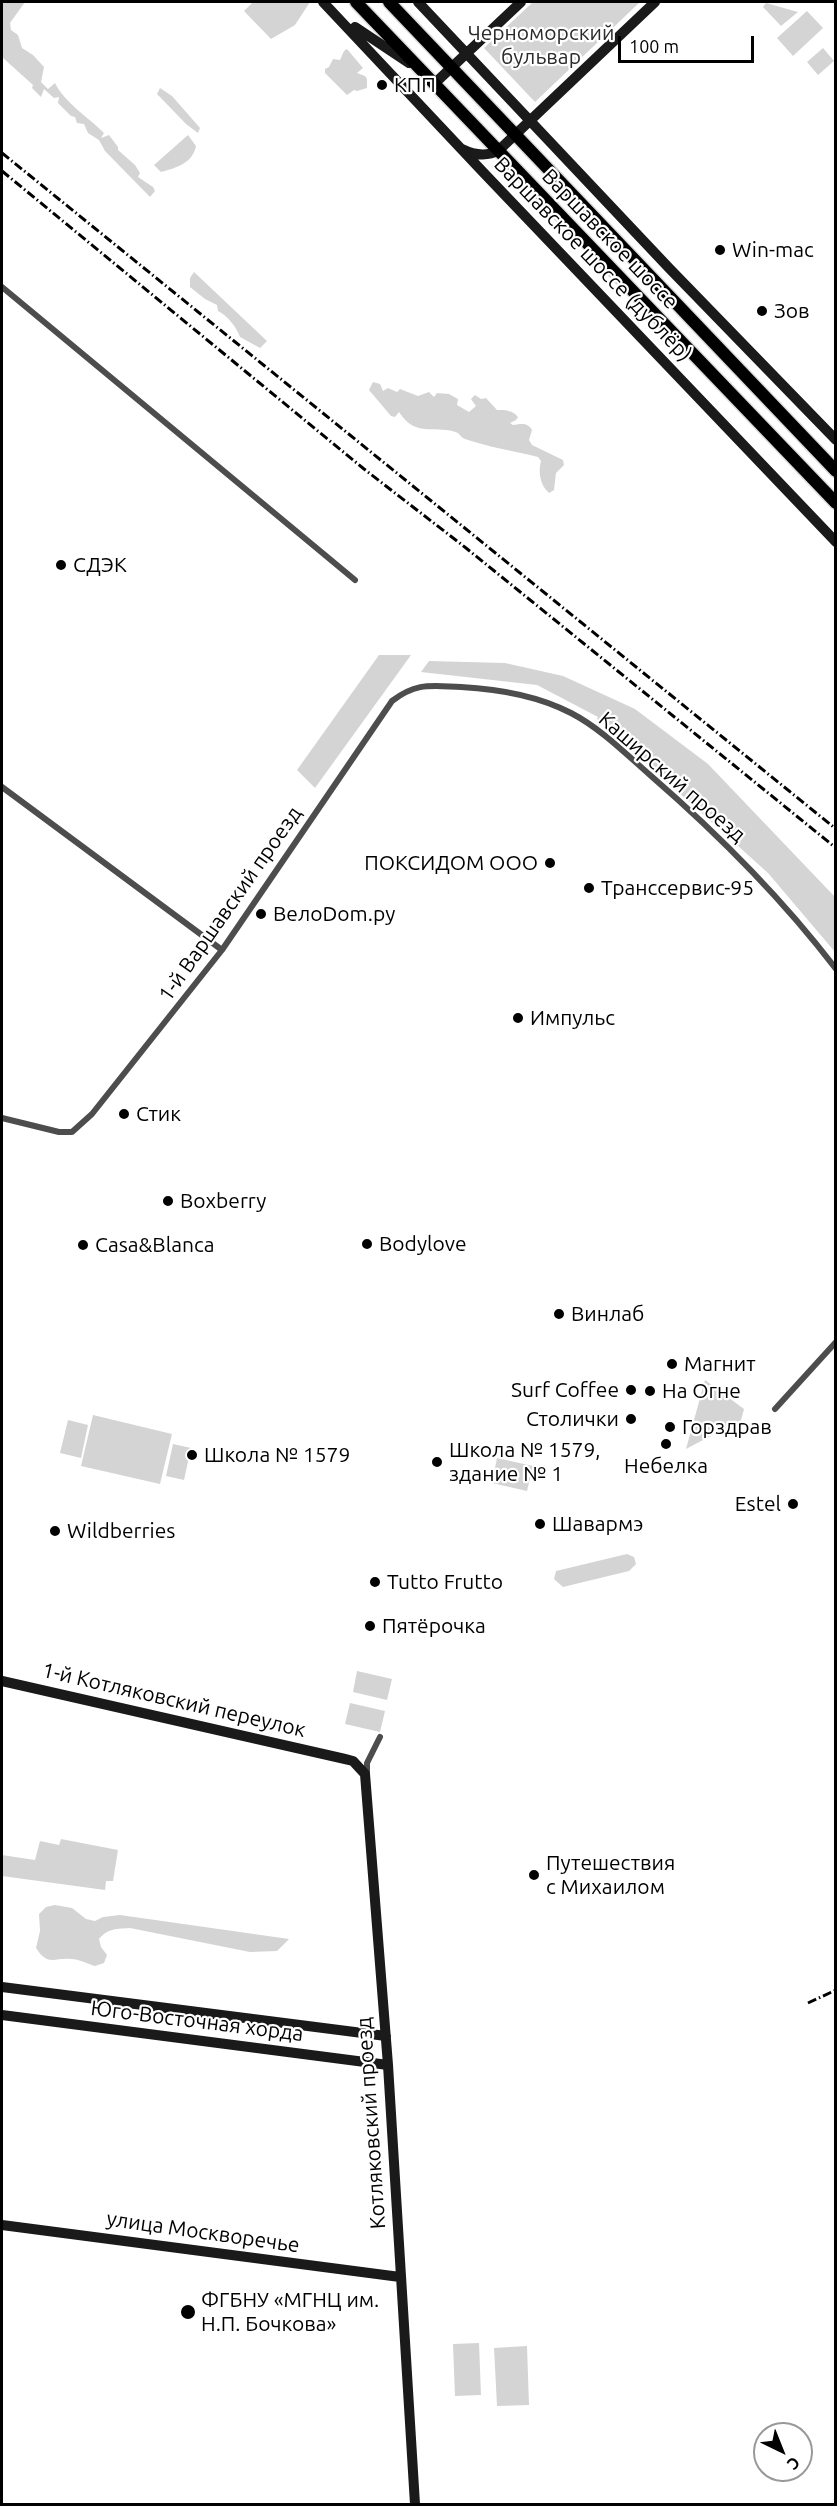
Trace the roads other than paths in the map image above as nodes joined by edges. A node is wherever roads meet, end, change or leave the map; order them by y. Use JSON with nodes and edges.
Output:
{"nodes":[{"id":1,"x":323,"y":2,"type":"edge"},
{"id":2,"x":356,"y":2,"type":"edge"},
{"id":3,"x":389,"y":2,"type":"edge"},
{"id":4,"x":396,"y":2,"type":"edge"},
{"id":5,"x":418,"y":2,"type":"edge"},
{"id":6,"x":521,"y":2,"type":"edge"},
{"id":7,"x":655,"y":2,"type":"edge"},
{"id":8,"x":335,"y":13,"type":"junction"},
{"id":9,"x":411,"y":25,"type":"junction"},
{"id":10,"x":466,"y":53,"type":"junction"},
{"id":11,"x":451,"y":67,"type":"junction"},
{"id":12,"x":423,"y":73,"type":"junction"},
{"id":13,"x":434,"y":84,"type":"junction"},
{"id":14,"x":530,"y":121,"type":"junction"},
{"id":15,"x":515,"y":135,"type":"junction"},
{"id":16,"x":459,"y":147,"type":"junction"},
{"id":17,"x":499,"y":150,"type":"junction"},
{"id":18,"x":2,"y":287,"type":"edge"},
{"id":19,"x":836,"y":440,"type":"edge"},
{"id":20,"x":836,"y":471,"type":"edge"},
{"id":21,"x":836,"y":503,"type":"edge"},
{"id":22,"x":836,"y":542,"type":"edge"},
{"id":23,"x":355,"y":580,"type":"dead end"},
{"id":24,"x":407,"y":689,"type":"joint"},
{"id":25,"x":2,"y":787,"type":"edge"},
{"id":26,"x":222,"y":950,"type":"junction"},
{"id":27,"x":836,"y":969,"type":"edge"},
{"id":28,"x":2,"y":1118,"type":"edge"},
{"id":29,"x":836,"y":1342,"type":"edge"},
{"id":30,"x":775,"y":1409,"type":"dead end"},
{"id":31,"x":2,"y":1681,"type":"edge"},
{"id":32,"x":380,"y":1737,"type":"dead end"},
{"id":33,"x":371,"y":1754,"type":"junction"},
{"id":34,"x":353,"y":1761,"type":"junction"},
{"id":35,"x":368,"y":1783,"type":"junction"},
{"id":36,"x":2,"y":1987,"type":"edge"},
{"id":37,"x":2,"y":2015,"type":"edge"},
{"id":38,"x":386,"y":2036,"type":"junction"},
{"id":39,"x":388,"y":2065,"type":"junction"},
{"id":40,"x":2,"y":2225,"type":"edge"},
{"id":41,"x":400,"y":2277,"type":"junction"},
{"id":42,"x":415,"y":2505,"type":"edge"}],
"edges":[{"from":1,"to":8,"type":"street","name":"Варшавское шоссе (дублёр)"},
{"from":2,"to":12,"type":"main road","name":"Варшавское шоссе"},
{"from":3,"to":9,"type":"main road","name":"Варшавское шоссе"},
{"from":4,"to":9,"type":"street"},
{"from":5,"to":10,"type":"street"},
{"from":6,"to":10,"type":"street"},
{"from":7,"to":14,"type":"street"},
{"from":8,"to":12,"type":"street"},
{"from":8,"to":16,"type":"street","name":"Варшавское шоссе (дублёр)"},
{"from":9,"to":11,"type":"main road","name":"Варшавское шоссе"},
{"from":10,"to":11,"type":"street"},
{"from":10,"to":14,"type":"street"},
{"from":11,"to":13,"type":"street"},
{"from":11,"to":15,"type":"main road","name":"Варшавское шоссе"},
{"from":12,"to":13,"type":"main road","name":"Варшавское шоссе"},
{"from":13,"to":17,"type":"main road","name":"Варшавское шоссе"},
{"from":14,"to":15,"type":"street"},
{"from":14,"to":19,"type":"street"},
{"from":15,"to":17,"type":"street"},
{"from":15,"to":20,"type":"main road","name":"Варшавское шоссе"},
{"from":16,"to":17,"type":"street"},
{"from":16,"to":22,"type":"street","name":"Варшавское шоссе (дублёр)"},
{"from":17,"to":21,"type":"main road","name":"Варшавское шоссе"},
{"from":18,"to":23,"type":"street"},
{"from":24,"to":26,"type":"street","name":"1-й Варшавский проезд"},
{"from":24,"to":27,"type":"street","name":"Каширский проезд"},
{"from":25,"to":26,"type":"street"},
{"from":26,"to":28,"type":"street","name":"1-й Варшавский проезд"},
{"from":29,"to":30,"type":"street"},
{"from":31,"to":34,"type":"street","name":"1-й Котляковский переулок"},
{"from":32,"to":33,"type":"street"},
{"from":33,"to":34,"type":"street"},
{"from":33,"to":35,"type":"street"},
{"from":34,"to":35,"type":"street"},
{"from":35,"to":38,"type":"street","name":"Котляковский проезд"},
{"from":36,"to":38,"type":"street","name":"Юго-Восточная хорда"},
{"from":37,"to":39,"type":"street","name":"Юго-Восточная хорда"},
{"from":38,"to":39,"type":"street","name":"Котляковский проезд"},
{"from":39,"to":41,"type":"street","name":"Котляковский проезд"},
{"from":40,"to":41,"type":"street","name":"улица Москворечье"},
{"from":41,"to":42,"type":"street","name":"Котляковский проезд"}]}
